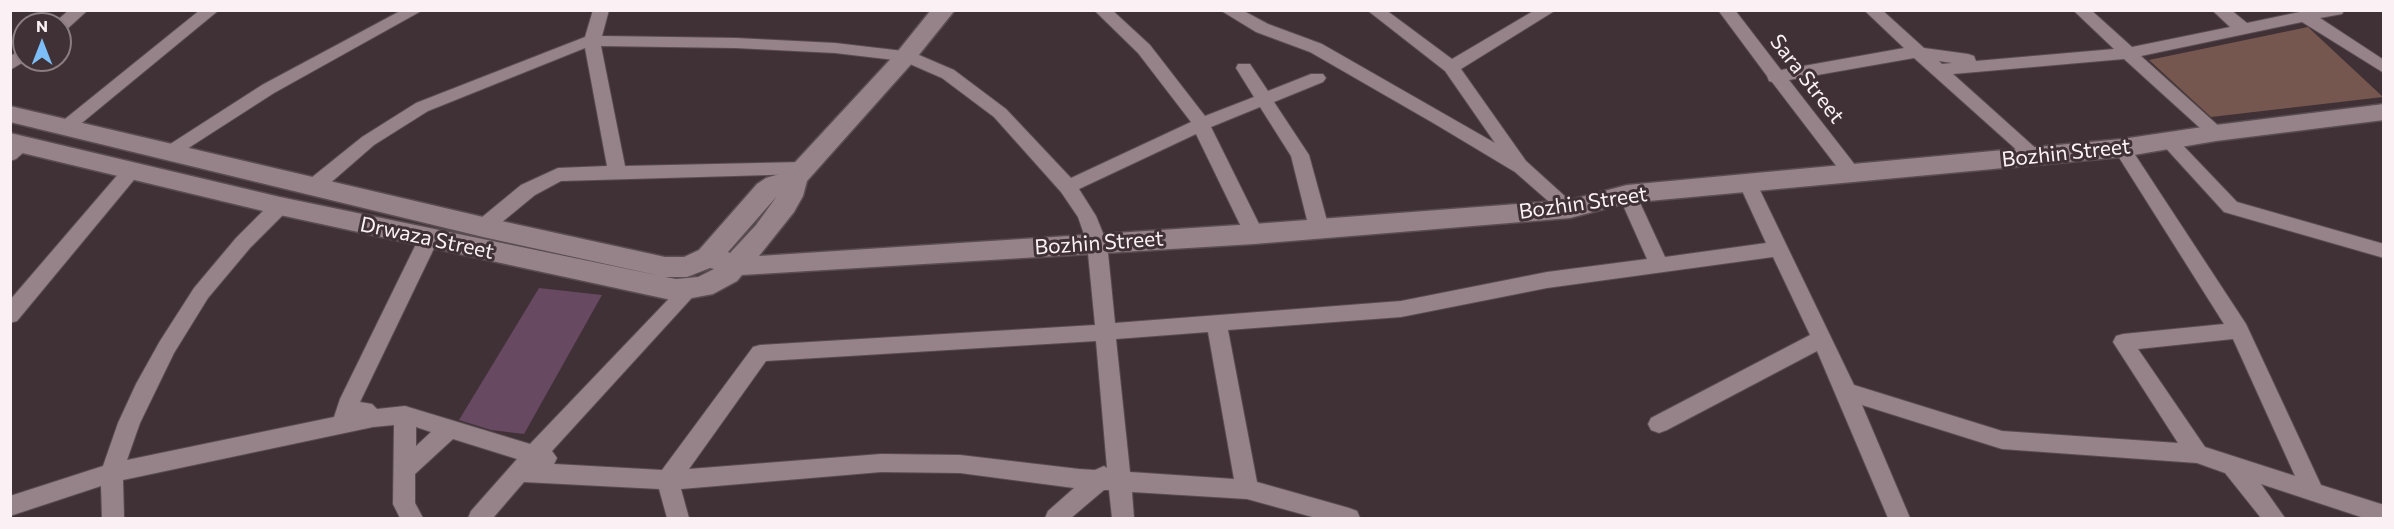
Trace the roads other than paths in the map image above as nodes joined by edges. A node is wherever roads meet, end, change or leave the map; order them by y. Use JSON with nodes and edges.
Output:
{"nodes":[{"id":1,"x":415,"y":10,"type":"edge"},
{"id":2,"x":601,"y":10,"type":"edge"},
{"id":3,"x":944,"y":10,"type":"edge"},
{"id":4,"x":1102,"y":10,"type":"edge"},
{"id":5,"x":1228,"y":10,"type":"edge"},
{"id":6,"x":1375,"y":10,"type":"edge"},
{"id":7,"x":1726,"y":10,"type":"edge"},
{"id":8,"x":1872,"y":10,"type":"edge"},
{"id":9,"x":2081,"y":10,"type":"edge"},
{"id":10,"x":2220,"y":10,"type":"edge"},
{"id":11,"x":2336,"y":10,"type":"edge"},
{"id":12,"x":204,"y":11,"type":"edge"},
{"id":13,"x":1539,"y":12,"type":"edge"},
{"id":14,"x":2306,"y":17,"type":"junction"},
{"id":15,"x":2245,"y":30,"type":"junction"},
{"id":16,"x":592,"y":41,"type":"junction"},
{"id":17,"x":1915,"y":52,"type":"junction"},
{"id":18,"x":2128,"y":53,"type":"junction"},
{"id":19,"x":906,"y":56,"type":"junction"},
{"id":20,"x":1997,"y":65,"type":"junction"},
{"id":21,"x":1451,"y":66,"type":"junction"},
{"id":22,"x":1244,"y":68,"type":"dead end"},
{"id":23,"x":2384,"y":68,"type":"edge"},
{"id":24,"x":1936,"y":70,"type":"junction"},
{"id":25,"x":1775,"y":77,"type":"junction"},
{"id":26,"x":1317,"y":78,"type":"dead end"},
{"id":27,"x":1265,"y":99,"type":"junction"},
{"id":28,"x":10,"y":114,"type":"edge"},
{"id":29,"x":2381,"y":115,"type":"edge"},
{"id":30,"x":1202,"y":124,"type":"junction"},
{"id":31,"x":66,"y":127,"type":"junction"},
{"id":32,"x":2216,"y":133,"type":"junction"},
{"id":33,"x":2168,"y":140,"type":"junction"},
{"id":34,"x":15,"y":147,"type":"edge"},
{"id":35,"x":2122,"y":148,"type":"junction"},
{"id":36,"x":170,"y":152,"type":"junction"},
{"id":37,"x":2035,"y":157,"type":"junction"},
{"id":38,"x":1521,"y":167,"type":"junction"},
{"id":39,"x":132,"y":170,"type":"junction"},
{"id":40,"x":617,"y":173,"type":"junction"},
{"id":41,"x":799,"y":173,"type":"junction"},
{"id":42,"x":1853,"y":175,"type":"junction"},
{"id":43,"x":1748,"y":184,"type":"junction"},
{"id":44,"x":313,"y":187,"type":"junction"},
{"id":45,"x":1068,"y":187,"type":"junction"},
{"id":46,"x":1628,"y":194,"type":"junction"},
{"id":47,"x":280,"y":206,"type":"junction"},
{"id":48,"x":1570,"y":209,"type":"junction"},
{"id":49,"x":483,"y":227,"type":"junction"},
{"id":50,"x":1320,"y":228,"type":"junction"},
{"id":51,"x":1254,"y":234,"type":"junction"},
{"id":52,"x":429,"y":238,"type":"junction"},
{"id":53,"x":1097,"y":243,"type":"junction"},
{"id":54,"x":1777,"y":249,"type":"junction"},
{"id":55,"x":2384,"y":251,"type":"edge"},
{"id":56,"x":708,"y":257,"type":"junction"},
{"id":57,"x":1659,"y":264,"type":"junction"},
{"id":58,"x":736,"y":265,"type":"junction"},
{"id":59,"x":689,"y":290,"type":"junction"},
{"id":60,"x":10,"y":315,"type":"edge"},
{"id":61,"x":1217,"y":325,"type":"junction"},
{"id":62,"x":2239,"y":330,"type":"junction"},
{"id":63,"x":1105,"y":332,"type":"junction"},
{"id":64,"x":1821,"y":339,"type":"junction"},
{"id":65,"x":1846,"y":391,"type":"junction"},
{"id":66,"x":351,"y":399,"type":"junction"},
{"id":67,"x":405,"y":415,"type":"junction"},
{"id":68,"x":373,"y":417,"type":"junction"},
{"id":69,"x":342,"y":424,"type":"junction"},
{"id":70,"x":1659,"y":424,"type":"dead end"},
{"id":71,"x":449,"y":429,"type":"junction"},
{"id":72,"x":2197,"y":454,"type":"junction"},
{"id":73,"x":534,"y":455,"type":"junction"},
{"id":74,"x":2233,"y":466,"type":"junction"},
{"id":75,"x":404,"y":471,"type":"junction"},
{"id":76,"x":519,"y":472,"type":"junction"},
{"id":77,"x":112,"y":473,"type":"junction"},
{"id":78,"x":1112,"y":476,"type":"junction"},
{"id":79,"x":606,"y":477,"type":"junction"},
{"id":80,"x":668,"y":480,"type":"junction"},
{"id":81,"x":1247,"y":489,"type":"junction"},
{"id":82,"x":2314,"y":494,"type":"junction"},
{"id":83,"x":10,"y":506,"type":"edge"},
{"id":84,"x":2384,"y":515,"type":"edge"},
{"id":85,"x":1124,"y":518,"type":"edge"},
{"id":86,"x":112,"y":519,"type":"edge"},
{"id":87,"x":412,"y":519,"type":"edge"},
{"id":88,"x":479,"y":519,"type":"edge"},
{"id":89,"x":678,"y":519,"type":"edge"},
{"id":90,"x":1056,"y":519,"type":"edge"},
{"id":91,"x":1349,"y":519,"type":"edge"},
{"id":92,"x":1899,"y":519,"type":"edge"},
{"id":93,"x":2274,"y":519,"type":"edge"}],
"edges":[{"from":1,"to":36,"type":"street"},
{"from":2,"to":16,"type":"street"},
{"from":3,"to":19,"type":"street","name":"Drwaza Street"},
{"from":4,"to":30,"type":"street"},
{"from":5,"to":38,"type":"street"},
{"from":6,"to":21,"type":"street"},
{"from":7,"to":25,"type":"street","name":"Sara Street"},
{"from":8,"to":17,"type":"street"},
{"from":9,"to":18,"type":"street"},
{"from":10,"to":15,"type":"street"},
{"from":11,"to":14,"type":"street"},
{"from":12,"to":31,"type":"street"},
{"from":13,"to":21,"type":"street"},
{"from":14,"to":15,"type":"street"},
{"from":14,"to":23,"type":"street"},
{"from":15,"to":18,"type":"street"},
{"from":16,"to":19,"type":"street"},
{"from":16,"to":40,"type":"street"},
{"from":16,"to":44,"type":"street"},
{"from":17,"to":20,"type":"street"},
{"from":17,"to":24,"type":"street"},
{"from":17,"to":25,"type":"street"},
{"from":18,"to":20,"type":"street"},
{"from":18,"to":32,"type":"street"},
{"from":19,"to":41,"type":"street","name":"Drwaza Street"},
{"from":19,"to":45,"type":"street"},
{"from":20,"to":24,"type":"street"},
{"from":21,"to":38,"type":"street"},
{"from":22,"to":27,"type":"street"},
{"from":24,"to":37,"type":"street"},
{"from":25,"to":42,"type":"street","name":"Sara Street"},
{"from":26,"to":27,"type":"street"},
{"from":27,"to":30,"type":"street"},
{"from":27,"to":50,"type":"street"},
{"from":28,"to":31,"type":"street","name":"Drwaza Street"},
{"from":29,"to":32,"type":"street","name":"Bozhin Street"},
{"from":30,"to":45,"type":"street"},
{"from":30,"to":51,"type":"street"},
{"from":31,"to":36,"type":"street","name":"Drwaza Street"},
{"from":32,"to":33,"type":"street","name":"Bozhin Street"},
{"from":33,"to":35,"type":"street","name":"Bozhin Street"},
{"from":33,"to":55,"type":"street"},
{"from":34,"to":39,"type":"street","name":"Drwaza Street"},
{"from":35,"to":37,"type":"street","name":"Bozhin Street"},
{"from":35,"to":62,"type":"street"},
{"from":36,"to":44,"type":"street","name":"Drwaza Street"},
{"from":37,"to":42,"type":"street","name":"Bozhin Street"},
{"from":38,"to":48,"type":"street"},
{"from":39,"to":47,"type":"street","name":"Drwaza Street"},
{"from":39,"to":60,"type":"street"},
{"from":40,"to":41,"type":"street"},
{"from":40,"to":49,"type":"street"},
{"from":41,"to":56,"type":"street","name":"Drwaza Street"},
{"from":41,"to":58,"type":"street","name":"Drwaza Street"},
{"from":42,"to":43,"type":"street","name":"Bozhin Street"},
{"from":43,"to":46,"type":"street","name":"Bozhin Street"},
{"from":43,"to":54,"type":"street"},
{"from":44,"to":49,"type":"street","name":"Drwaza Street"},
{"from":45,"to":53,"type":"street"},
{"from":46,"to":48,"type":"street","name":"Bozhin Street"},
{"from":46,"to":57,"type":"street"},
{"from":47,"to":52,"type":"street","name":"Drwaza Street"},
{"from":47,"to":77,"type":"street"},
{"from":48,"to":50,"type":"street","name":"Bozhin Street"},
{"from":49,"to":56,"type":"street","name":"Drwaza Street"},
{"from":50,"to":51,"type":"street","name":"Bozhin Street"},
{"from":51,"to":53,"type":"street","name":"Bozhin Street"},
{"from":52,"to":59,"type":"street","name":"Drwaza Street"},
{"from":52,"to":66,"type":"street"},
{"from":53,"to":58,"type":"street","name":"Bozhin Street"},
{"from":53,"to":63,"type":"street"},
{"from":54,"to":57,"type":"street"},
{"from":54,"to":64,"type":"street"},
{"from":56,"to":58,"type":"street","name":"Bozhin Street"},
{"from":57,"to":61,"type":"street"},
{"from":58,"to":59,"type":"street","name":"Drwaza Street"},
{"from":59,"to":73,"type":"street"},
{"from":61,"to":63,"type":"street"},
{"from":61,"to":81,"type":"street"},
{"from":62,"to":72,"type":"street"},
{"from":62,"to":82,"type":"street"},
{"from":63,"to":78,"type":"street"},
{"from":63,"to":80,"type":"street"},
{"from":64,"to":65,"type":"street"},
{"from":64,"to":70,"type":"street"},
{"from":65,"to":72,"type":"street"},
{"from":65,"to":92,"type":"street"},
{"from":66,"to":68,"type":"street"},
{"from":66,"to":69,"type":"street"},
{"from":67,"to":68,"type":"street"},
{"from":67,"to":71,"type":"street"},
{"from":67,"to":75,"type":"street"},
{"from":68,"to":69,"type":"street"},
{"from":69,"to":77,"type":"street"},
{"from":71,"to":73,"type":"street"},
{"from":71,"to":75,"type":"street"},
{"from":72,"to":74,"type":"street"},
{"from":73,"to":76,"type":"street"},
{"from":73,"to":79,"type":"street"},
{"from":74,"to":82,"type":"street"},
{"from":74,"to":93,"type":"street"},
{"from":75,"to":87,"type":"street"},
{"from":76,"to":79,"type":"street"},
{"from":76,"to":88,"type":"street"},
{"from":77,"to":83,"type":"street"},
{"from":77,"to":86,"type":"street"},
{"from":78,"to":80,"type":"street"},
{"from":78,"to":81,"type":"street"},
{"from":78,"to":85,"type":"street"},
{"from":78,"to":90,"type":"street"},
{"from":79,"to":80,"type":"street"},
{"from":80,"to":89,"type":"street"},
{"from":81,"to":91,"type":"street"},
{"from":82,"to":84,"type":"street"}]}
